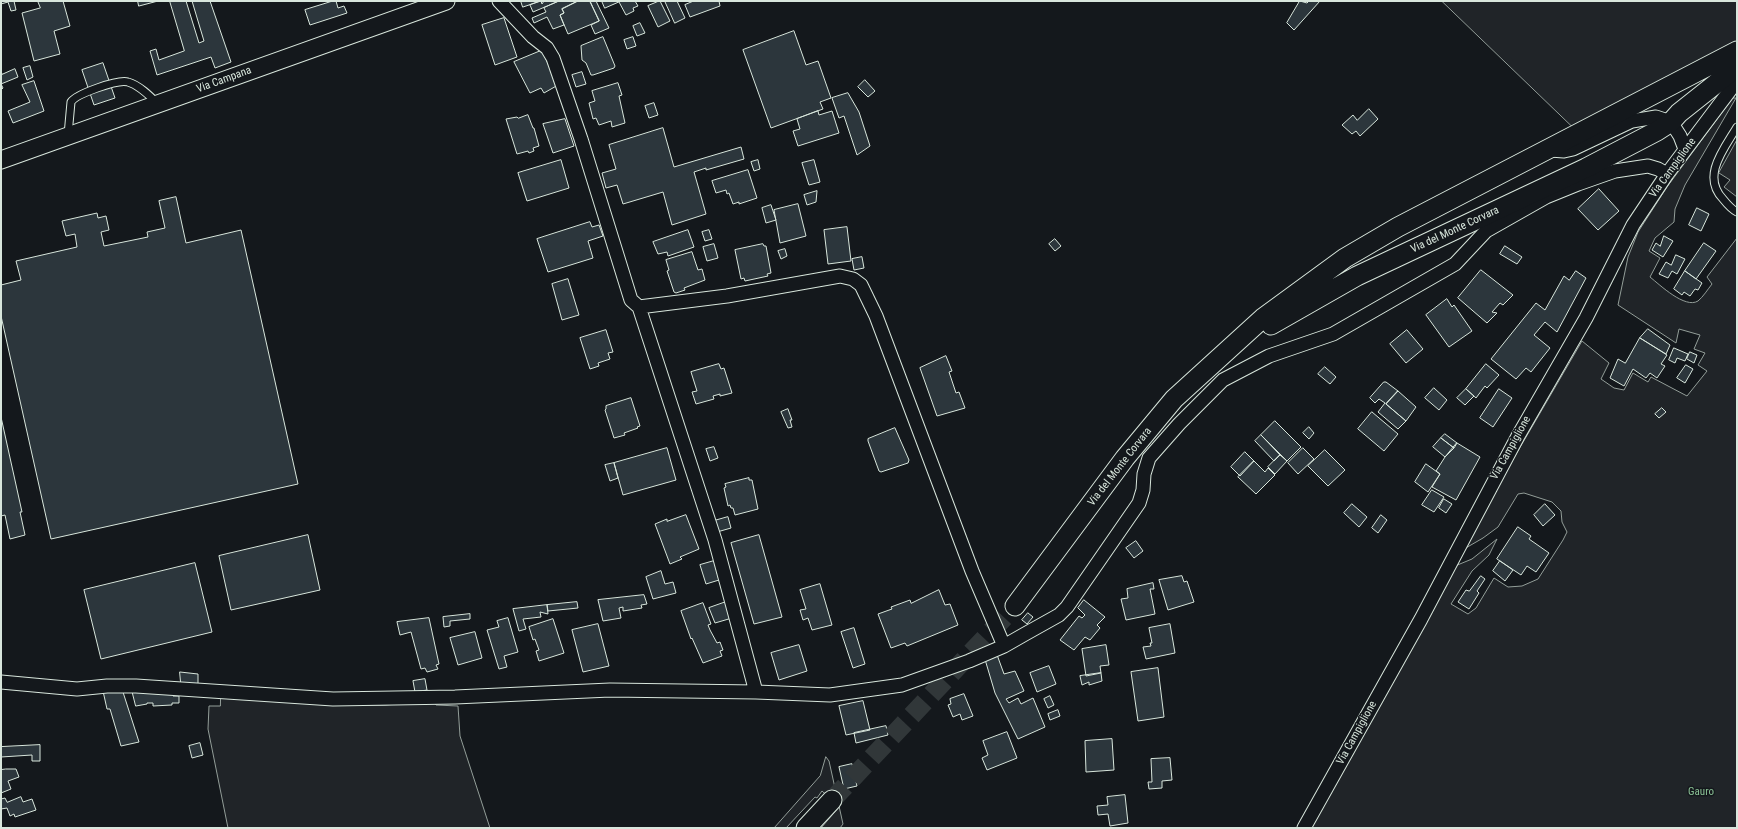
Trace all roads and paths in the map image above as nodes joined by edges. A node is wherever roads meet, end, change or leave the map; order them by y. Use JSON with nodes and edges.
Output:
{"nodes":[{"id":1,"x":446,"y":1,"type":"edge"},
{"id":2,"x":499,"y":1,"type":"edge"},
{"id":3,"x":1737,"y":51,"type":"edge"},
{"id":4,"x":1737,"y":67,"type":"edge"},
{"id":5,"x":1737,"y":81,"type":"edge"},
{"id":6,"x":158,"y":104,"type":"junction"},
{"id":7,"x":1671,"y":122,"type":"junction"},
{"id":8,"x":1737,"y":127,"type":"edge"},
{"id":9,"x":68,"y":136,"type":"junction"},
{"id":10,"x":1546,"y":149,"type":"junction"},
{"id":11,"x":1685,"y":149,"type":"junction"},
{"id":12,"x":1,"y":160,"type":"edge"},
{"id":13,"x":1667,"y":174,"type":"junction"},
{"id":14,"x":1737,"y":212,"type":"edge"},
{"id":15,"x":639,"y":307,"type":"junction"},
{"id":16,"x":1240,"y":341,"type":"junction"},
{"id":17,"x":1015,"y":606,"type":"tunnel mouth"},
{"id":18,"x":1004,"y":646,"type":"junction"},
{"id":19,"x":1,"y":682,"type":"edge"},
{"id":20,"x":756,"y":692,"type":"junction"},
{"id":21,"x":832,"y":800,"type":"tunnel mouth"},
{"id":22,"x":806,"y":828,"type":"edge"},
{"id":23,"x":1304,"y":828,"type":"edge"}],
"edges":[{"from":1,"to":6,"type":"street","name":"Via Campana"},
{"from":2,"to":15,"type":"street"},
{"from":3,"to":10,"type":"main road","name":"Via del Monte Corvara"},
{"from":4,"to":7,"type":"main road","name":"Via del Monte Corvara"},
{"from":5,"to":11,"type":"street","name":"Via Campiglione"},
{"from":6,"to":9,"type":"street","name":"Via Campana"},
{"from":6,"to":9,"type":"lane"},
{"from":7,"to":10,"type":"street"},
{"from":7,"to":11,"type":"street"},
{"from":7,"to":16,"type":"main road","name":"Via del Monte Corvara"},
{"from":8,"to":14,"type":"lane"},
{"from":9,"to":12,"type":"street","name":"Via Campana"},
{"from":10,"to":16,"type":"main road","name":"Via del Monte Corvara"},
{"from":11,"to":13,"type":"street","name":"Via Campiglione"},
{"from":13,"to":18,"type":"street"},
{"from":13,"to":23,"type":"street","name":"Via Campiglione"},
{"from":15,"to":18,"type":"street"},
{"from":15,"to":20,"type":"street"},
{"from":16,"to":17,"type":"main road","name":"Via del Monte Corvara"},
{"from":18,"to":20,"type":"street"},
{"from":19,"to":20,"type":"street"},
{"from":21,"to":22,"type":"main road"}]}
